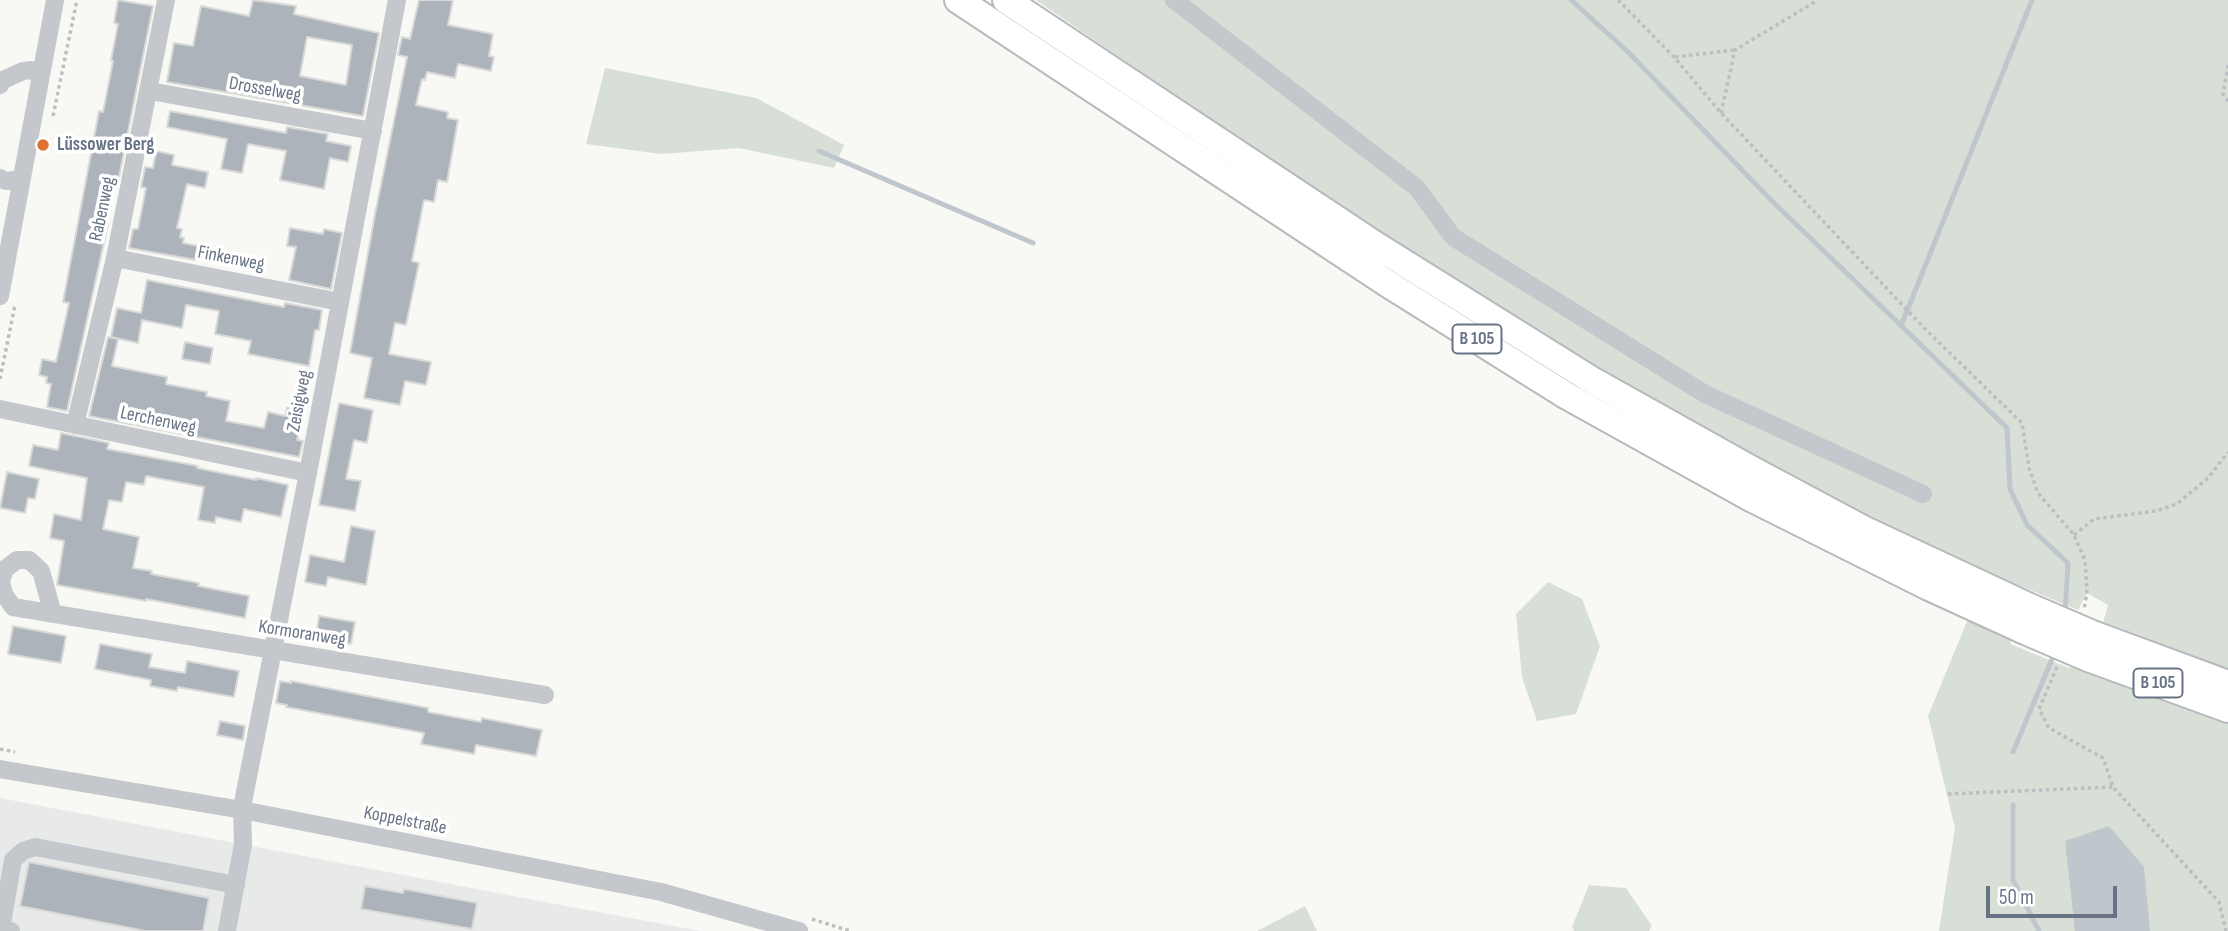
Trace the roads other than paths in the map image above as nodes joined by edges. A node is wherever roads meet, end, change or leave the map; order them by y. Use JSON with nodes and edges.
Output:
{"nodes":[{"id":1,"x":55,"y":0,"type":"edge"},
{"id":2,"x":166,"y":0,"type":"edge"},
{"id":3,"x":397,"y":0,"type":"edge"},
{"id":4,"x":958,"y":0,"type":"edge"},
{"id":5,"x":1006,"y":0,"type":"edge"},
{"id":6,"x":1174,"y":0,"type":"edge"},
{"id":7,"x":40,"y":74,"type":"junction"},
{"id":8,"x":0,"y":85,"type":"edge"},
{"id":9,"x":150,"y":91,"type":"junction"},
{"id":10,"x":373,"y":131,"type":"junction"},
{"id":11,"x":0,"y":178,"type":"edge"},
{"id":12,"x":22,"y":179,"type":"junction"},
{"id":13,"x":115,"y":258,"type":"junction"},
{"id":14,"x":0,"y":296,"type":"edge"},
{"id":15,"x":340,"y":302,"type":"junction"},
{"id":16,"x":0,"y":409,"type":"edge"},
{"id":17,"x":75,"y":425,"type":"junction"},
{"id":18,"x":308,"y":473,"type":"junction"},
{"id":19,"x":1923,"y":494,"type":"dead end"},
{"id":20,"x":53,"y":614,"type":"dead end"},
{"id":21,"x":2028,"y":619,"type":"junction"},
{"id":22,"x":2088,"y":636,"type":"junction"},
{"id":23,"x":274,"y":651,"type":"junction"},
{"id":24,"x":2228,"y":684,"type":"edge"},
{"id":25,"x":545,"y":695,"type":"dead end"},
{"id":26,"x":2228,"y":709,"type":"edge"},
{"id":27,"x":0,"y":769,"type":"edge"},
{"id":28,"x":242,"y":810,"type":"junction"},
{"id":29,"x":236,"y":885,"type":"junction"},
{"id":30,"x":11,"y":931,"type":"edge"},
{"id":31,"x":227,"y":931,"type":"edge"},
{"id":32,"x":799,"y":931,"type":"edge"}],
"edges":[{"from":1,"to":7,"type":"street"},
{"from":2,"to":9,"type":"street","name":"Rabenweg"},
{"from":3,"to":10,"type":"street","name":"Zeisigweg"},
{"from":4,"to":21,"type":"highway","number":"B 105"},
{"from":5,"to":21,"type":"highway","number":"B 105"},
{"from":6,"to":19,"type":"street"},
{"from":7,"to":8,"type":"street"},
{"from":7,"to":12,"type":"street"},
{"from":9,"to":10,"type":"street","name":"Drosselweg"},
{"from":9,"to":13,"type":"street","name":"Rabenweg"},
{"from":10,"to":15,"type":"street","name":"Zeisigweg"},
{"from":11,"to":12,"type":"street"},
{"from":12,"to":14,"type":"street"},
{"from":13,"to":15,"type":"street","name":"Finkenweg"},
{"from":13,"to":17,"type":"street","name":"Rabenweg"},
{"from":15,"to":18,"type":"street","name":"Zeisigweg"},
{"from":16,"to":17,"type":"street","name":"Lerchenweg"},
{"from":17,"to":18,"type":"street","name":"Lerchenweg"},
{"from":18,"to":23,"type":"street","name":"Zeisigweg"},
{"from":20,"to":23,"type":"street","name":"Kormoranweg"},
{"from":21,"to":22,"type":"highway","number":"B 105","bridge":true},
{"from":22,"to":24,"type":"highway","number":"B 105"},
{"from":22,"to":26,"type":"highway","number":"B 105"},
{"from":23,"to":25,"type":"street","name":"Kormoranweg"},
{"from":23,"to":28,"type":"street","name":"Zeisigweg"},
{"from":27,"to":28,"type":"street","name":"Koppelstraße"},
{"from":28,"to":29,"type":"street","name":"Zeisigweg"},
{"from":28,"to":32,"type":"street","name":"Koppelstraße"},
{"from":29,"to":30,"type":"street"},
{"from":29,"to":31,"type":"street","name":"Zeisigweg"}]}
